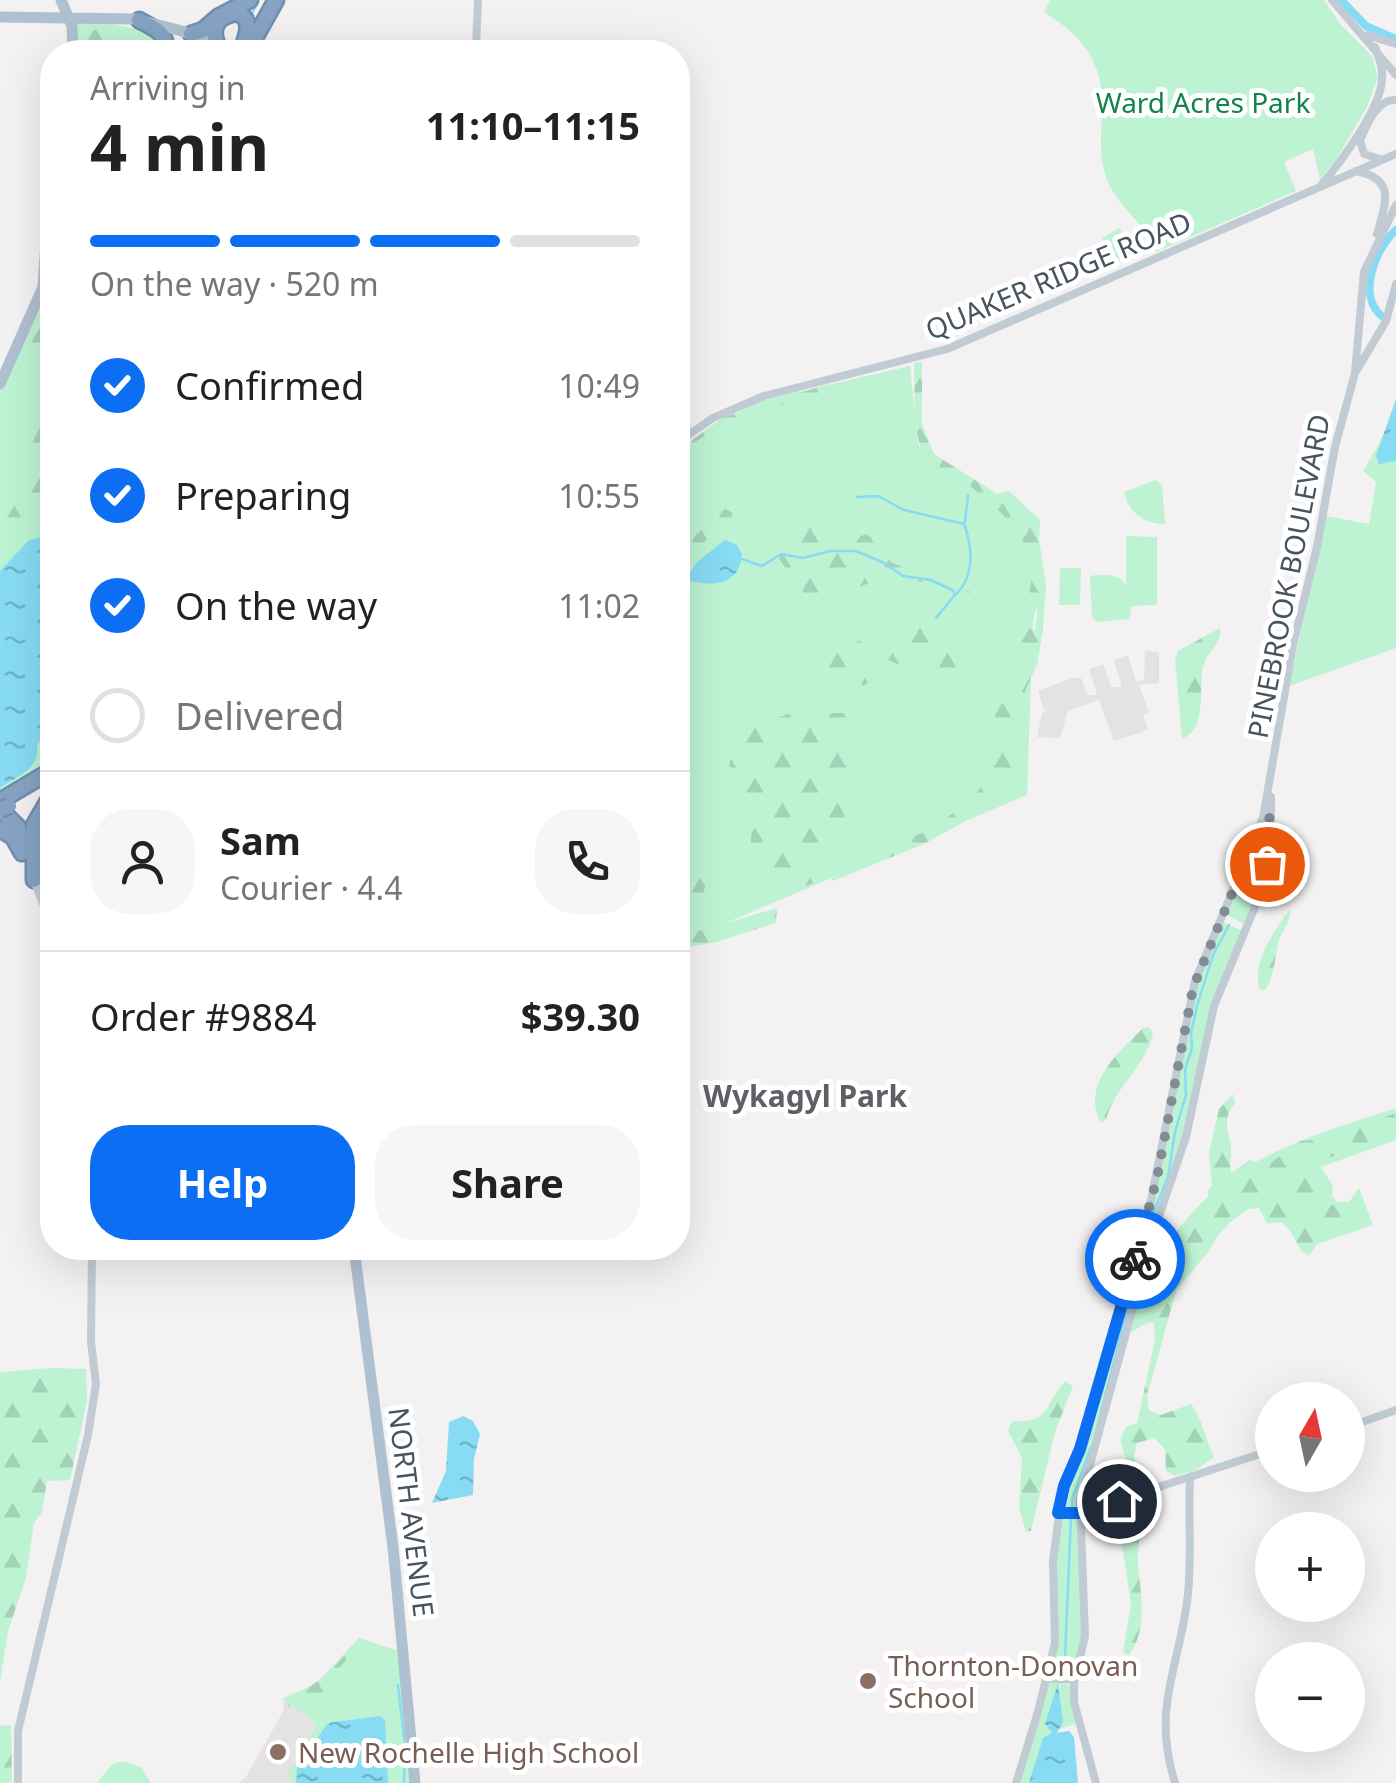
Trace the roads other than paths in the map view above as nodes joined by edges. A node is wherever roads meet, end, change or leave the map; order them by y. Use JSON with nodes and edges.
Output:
{"nodes":[{"id":1,"x":61,"y":0,"type":"edge"},
{"id":2,"x":250,"y":0,"type":"edge"},
{"id":3,"x":274,"y":0,"type":"edge"},
{"id":4,"x":478,"y":0,"type":"edge"},
{"id":5,"x":1332,"y":0,"type":"edge"},
{"id":6,"x":0,"y":17,"type":"edge"},
{"id":7,"x":68,"y":17,"type":"junction"},
{"id":8,"x":139,"y":20,"type":"junction"},
{"id":9,"x":1359,"y":32,"type":"junction"},
{"id":10,"x":196,"y":36,"type":"junction"},
{"id":11,"x":73,"y":40,"type":"edge"},
{"id":12,"x":165,"y":40,"type":"edge"},
{"id":13,"x":184,"y":40,"type":"edge"},
{"id":14,"x":207,"y":40,"type":"edge"},
{"id":15,"x":241,"y":40,"type":"edge"},
{"id":16,"x":478,"y":40,"type":"edge"},
{"id":17,"x":1396,"y":44,"type":"edge"},
{"id":18,"x":1375,"y":47,"type":"junction"},
{"id":19,"x":1396,"y":74,"type":"edge"},
{"id":20,"x":1396,"y":100,"type":"edge"},
{"id":21,"x":1396,"y":154,"type":"edge"},
{"id":22,"x":1341,"y":159,"type":"junction"},
{"id":23,"x":1384,"y":159,"type":"junction"},
{"id":24,"x":1352,"y":173,"type":"junction"},
{"id":25,"x":1320,"y":187,"type":"junction"},
{"id":26,"x":1396,"y":205,"type":"edge"},
{"id":27,"x":1394,"y":215,"type":"edge"},
{"id":28,"x":1374,"y":247,"type":"junction"},
{"id":29,"x":1396,"y":284,"type":"edge"},
{"id":30,"x":40,"y":290,"type":"edge"},
{"id":31,"x":1355,"y":373,"type":"junction"},
{"id":32,"x":0,"y":384,"type":"edge"},
{"id":33,"x":690,"y":434,"type":"edge"},
{"id":34,"x":40,"y":779,"type":"edge"},
{"id":35,"x":40,"y":787,"type":"edge"},
{"id":36,"x":2,"y":807,"type":"edge"},
{"id":37,"x":40,"y":813,"type":"edge"},
{"id":38,"x":1268,"y":819,"type":"junction"},
{"id":39,"x":0,"y":829,"type":"edge"},
{"id":40,"x":34,"y":880,"type":"junction"},
{"id":41,"x":40,"y":896,"type":"edge"},
{"id":42,"x":92,"y":1260,"type":"edge"},
{"id":43,"x":356,"y":1260,"type":"edge"},
{"id":44,"x":1396,"y":1410,"type":"edge"},
{"id":45,"x":1365,"y":1421,"type":"edge"},
{"id":46,"x":1255,"y":1456,"type":"edge"},
{"id":47,"x":1190,"y":1478,"type":"junction"},
{"id":48,"x":1058,"y":1513,"type":"junction"},
{"id":49,"x":1078,"y":1513,"type":"junction"},
{"id":50,"x":1045,"y":1678,"type":"junction"},
{"id":51,"x":1075,"y":1680,"type":"junction"},
{"id":52,"x":18,"y":1783,"type":"edge"},
{"id":53,"x":415,"y":1783,"type":"edge"},
{"id":54,"x":1016,"y":1783,"type":"edge"},
{"id":55,"x":1096,"y":1783,"type":"edge"},
{"id":56,"x":1175,"y":1783,"type":"edge"}],
"edges":[{"from":1,"to":7,"type":"main road"},
{"from":2,"to":10,"type":"highway"},
{"from":3,"to":15,"type":"highway"},
{"from":4,"to":16,"type":"street"},
{"from":5,"to":9,"type":"street"},
{"from":6,"to":7,"type":"main road"},
{"from":7,"to":8,"type":"main road"},
{"from":7,"to":11,"type":"main road"},
{"from":8,"to":10,"type":"main road"},
{"from":8,"to":12,"type":"highway"},
{"from":9,"to":17,"type":"street"},
{"from":9,"to":18,"type":"street"},
{"from":10,"to":13,"type":"highway"},
{"from":10,"to":14,"type":"main road"},
{"from":18,"to":19,"type":"street"},
{"from":18,"to":22,"type":"street"},
{"from":20,"to":23,"type":"street"},
{"from":21,"to":23,"type":"street","name":"QUAKER RIDGE ROAD"},
{"from":22,"to":24,"type":"street"},
{"from":22,"to":25,"type":"street"},
{"from":23,"to":24,"type":"street","name":"QUAKER RIDGE ROAD"},
{"from":24,"to":25,"type":"street","name":"QUAKER RIDGE ROAD"},
{"from":24,"to":28,"type":"street"},
{"from":25,"to":33,"type":"street","name":"QUAKER RIDGE ROAD"},
{"from":26,"to":27,"type":"street","name":"PINEBROOK BOULEVARD"},
{"from":27,"to":28,"type":"street","name":"PINEBROOK BOULEVARD"},
{"from":28,"to":31,"type":"street","name":"PINEBROOK BOULEVARD"},
{"from":29,"to":31,"type":"street","name":"PINEBROOK BOULEVARD"},
{"from":30,"to":32,"type":"main road"},
{"from":31,"to":38,"type":"street","name":"PINEBROOK BOULEVARD"},
{"from":34,"to":36,"type":"highway"},
{"from":35,"to":36,"type":"highway"},
{"from":36,"to":40,"type":"highway"},
{"from":37,"to":40,"type":"highway"},
{"from":38,"to":48,"type":"street","name":"PINEBROOK BOULEVARD"},
{"from":38,"to":49,"type":"street","name":"PINEBROOK BOULEVARD"},
{"from":39,"to":40,"type":"highway"},
{"from":40,"to":41,"type":"street"},
{"from":42,"to":52,"type":"street"},
{"from":43,"to":53,"type":"main road","name":"NORTH AVENUE"},
{"from":44,"to":45,"type":"street"},
{"from":46,"to":47,"type":"street"},
{"from":47,"to":49,"type":"street"},
{"from":47,"to":56,"type":"street"},
{"from":48,"to":49,"type":"street"},
{"from":48,"to":50,"type":"street","name":"PINEBROOK BOULEVARD"},
{"from":49,"to":51,"type":"street","name":"PINEBROOK BOULEVARD"},
{"from":50,"to":51,"type":"street"},
{"from":50,"to":54,"type":"street","name":"PINEBROOK BOULEVARD"},
{"from":51,"to":55,"type":"street","name":"PINEBROOK BOULEVARD"}]}
